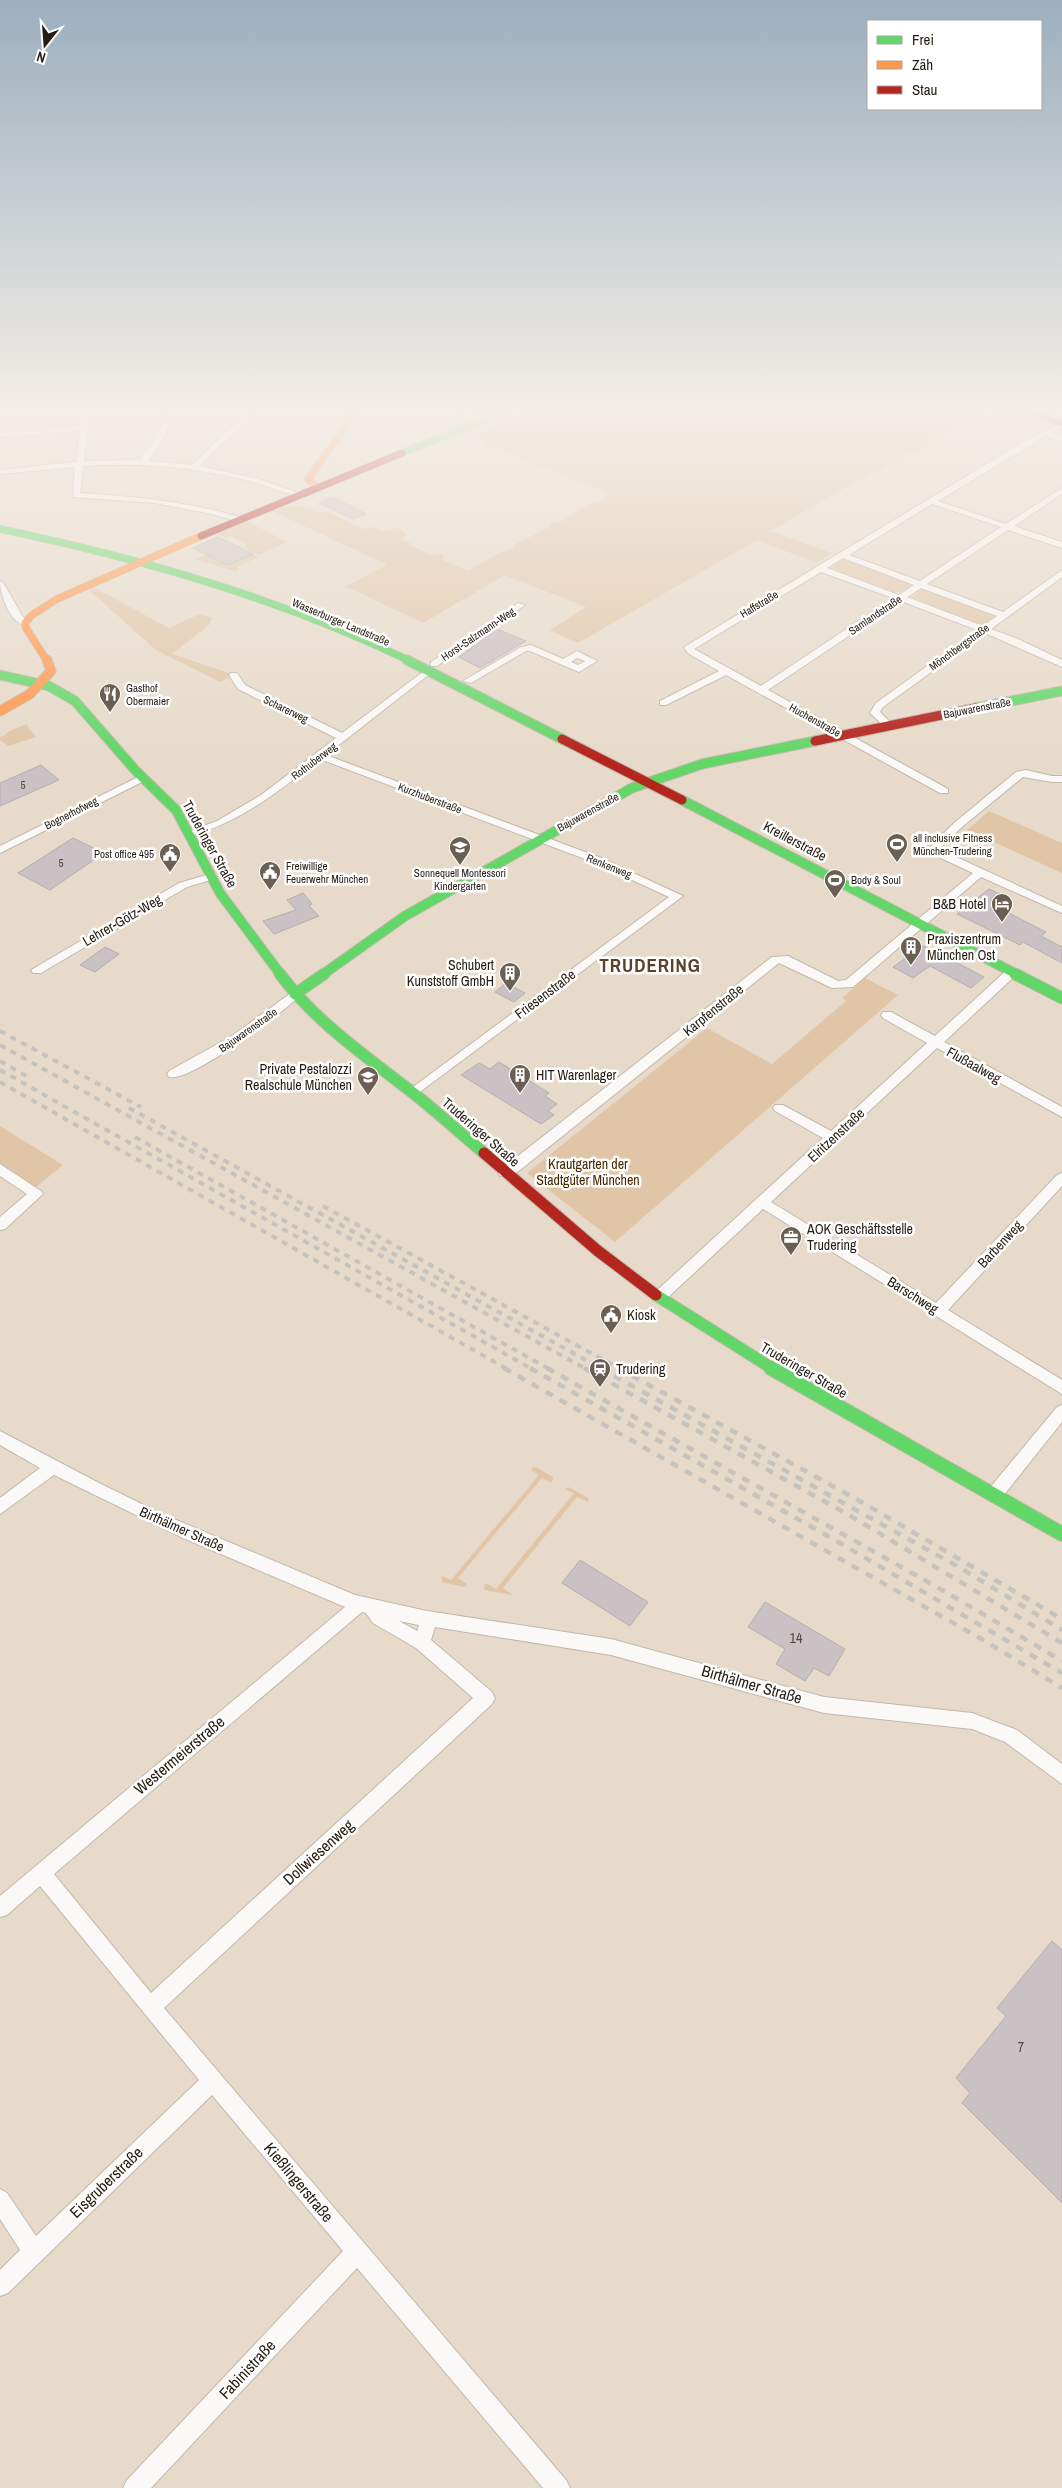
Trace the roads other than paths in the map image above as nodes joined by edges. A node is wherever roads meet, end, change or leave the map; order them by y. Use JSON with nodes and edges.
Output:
{"nodes":[{"id":1,"x":15,"y":527,"type":"edge"},
{"id":2,"x":222,"y":527,"type":"edge"},
{"id":3,"x":887,"y":527,"type":"edge"},
{"id":4,"x":1005,"y":527,"type":"edge"},
{"id":5,"x":1010,"y":527,"type":"edge"},
{"id":6,"x":0,"y":530,"type":"edge"},
{"id":7,"x":1062,"y":545,"type":"edge"},
{"id":8,"x":842,"y":554,"type":"junction"},
{"id":9,"x":154,"y":556,"type":"junction"},
{"id":10,"x":142,"y":561,"type":"junction"},
{"id":11,"x":820,"y":568,"type":"junction"},
{"id":12,"x":1062,"y":572,"type":"edge"},
{"id":13,"x":0,"y":584,"type":"edge"},
{"id":14,"x":922,"y":584,"type":"junction"},
{"id":15,"x":901,"y":597,"type":"junction"},
{"id":16,"x":521,"y":605,"type":"dead end"},
{"id":17,"x":1003,"y":614,"type":"junction"},
{"id":18,"x":25,"y":623,"type":"junction"},
{"id":19,"x":984,"y":629,"type":"junction"},
{"id":20,"x":689,"y":648,"type":"joint"},
{"id":21,"x":564,"y":662,"type":"dead end"},
{"id":22,"x":1062,"y":664,"type":"edge"},
{"id":23,"x":431,"y":667,"type":"junction"},
{"id":24,"x":728,"y":670,"type":"junction"},
{"id":25,"x":0,"y":675,"type":"edge"},
{"id":26,"x":234,"y":675,"type":"dead end"},
{"id":27,"x":468,"y":681,"type":"junction"},
{"id":28,"x":42,"y":683,"type":"junction"},
{"id":29,"x":762,"y":690,"type":"junction"},
{"id":30,"x":1062,"y":691,"type":"edge"},
{"id":31,"x":663,"y":703,"type":"dead end"},
{"id":32,"x":0,"y":711,"type":"edge"},
{"id":33,"x":889,"y":726,"type":"junction"},
{"id":34,"x":842,"y":735,"type":"junction"},
{"id":35,"x":344,"y":738,"type":"junction"},
{"id":36,"x":320,"y":756,"type":"junction"},
{"id":37,"x":661,"y":777,"type":"junction"},
{"id":38,"x":142,"y":778,"type":"junction"},
{"id":39,"x":1062,"y":779,"type":"edge"},
{"id":40,"x":647,"y":782,"type":"junction"},
{"id":41,"x":944,"y":791,"type":"dead end"},
{"id":42,"x":190,"y":833,"type":"junction"},
{"id":43,"x":540,"y":839,"type":"junction"},
{"id":44,"x":0,"y":850,"type":"edge"},
{"id":45,"x":979,"y":873,"type":"junction"},
{"id":46,"x":210,"y":877,"type":"junction"},
{"id":47,"x":677,"y":896,"type":"joint"},
{"id":48,"x":1062,"y":910,"type":"edge"},
{"id":49,"x":924,"y":920,"type":"junction"},
{"id":50,"x":37,"y":970,"type":"dead end"},
{"id":51,"x":1012,"y":972,"type":"junction"},
{"id":52,"x":1062,"y":986,"type":"edge"},
{"id":53,"x":295,"y":994,"type":"junction"},
{"id":54,"x":1062,"y":998,"type":"edge"},
{"id":55,"x":887,"y":1015,"type":"dead end"},
{"id":56,"x":934,"y":1042,"type":"junction"},
{"id":57,"x":173,"y":1074,"type":"dead end"},
{"id":58,"x":413,"y":1094,"type":"junction"},
{"id":59,"x":779,"y":1108,"type":"dead end"},
{"id":60,"x":1062,"y":1113,"type":"edge"},
{"id":61,"x":833,"y":1138,"type":"junction"},
{"id":62,"x":0,"y":1169,"type":"edge"},
{"id":63,"x":505,"y":1173,"type":"junction"},
{"id":64,"x":1062,"y":1178,"type":"edge"},
{"id":65,"x":763,"y":1202,"type":"junction"},
{"id":66,"x":0,"y":1225,"type":"edge"},
{"id":67,"x":659,"y":1297,"type":"junction"},
{"id":68,"x":938,"y":1311,"type":"junction"},
{"id":69,"x":1062,"y":1388,"type":"edge"},
{"id":70,"x":1062,"y":1411,"type":"edge"},
{"id":71,"x":0,"y":1437,"type":"edge"},
{"id":72,"x":52,"y":1468,"type":"junction"},
{"id":73,"x":994,"y":1495,"type":"junction"},
{"id":74,"x":0,"y":1507,"type":"edge"},
{"id":75,"x":1062,"y":1534,"type":"edge"},
{"id":76,"x":366,"y":1605,"type":"junction"},
{"id":77,"x":429,"y":1618,"type":"junction"},
{"id":78,"x":422,"y":1643,"type":"junction"},
{"id":79,"x":486,"y":1698,"type":"joint"},
{"id":80,"x":1062,"y":1775,"type":"edge"},
{"id":81,"x":42,"y":1874,"type":"junction"},
{"id":82,"x":0,"y":1908,"type":"edge"},
{"id":83,"x":150,"y":2007,"type":"junction"},
{"id":84,"x":213,"y":2080,"type":"junction"},
{"id":85,"x":0,"y":2200,"type":"edge"},
{"id":86,"x":358,"y":2251,"type":"junction"},
{"id":87,"x":34,"y":2252,"type":"junction"},
{"id":88,"x":0,"y":2285,"type":"edge"},
{"id":89,"x":136,"y":2488,"type":"edge"},
{"id":90,"x":558,"y":2488,"type":"edge"}],
"edges":[{"from":1,"to":9,"type":"main road","name":"Wasserburger Landstraße"},
{"from":2,"to":9,"type":"main road"},
{"from":3,"to":8,"type":"street","name":"Haffstraße"},
{"from":4,"to":14,"type":"street","name":"Samlandstraße"},
{"from":5,"to":7,"type":"street"},
{"from":6,"to":10,"type":"main road","name":"Wasserburger Landstraße"},
{"from":8,"to":11,"type":"street","name":"Haffstraße"},
{"from":8,"to":14,"type":"street"},
{"from":9,"to":10,"type":"main road"},
{"from":9,"to":23,"type":"main road","name":"Wasserburger Landstraße"},
{"from":10,"to":18,"type":"main road"},
{"from":10,"to":23,"type":"main road","name":"Wasserburger Landstraße"},
{"from":11,"to":15,"type":"street"},
{"from":11,"to":20,"type":"street","name":"Haffstraße"},
{"from":12,"to":17,"type":"street","name":"Mönchbergstraße"},
{"from":13,"to":18,"type":"street"},
{"from":14,"to":15,"type":"street","name":"Samlandstraße"},
{"from":14,"to":17,"type":"street"},
{"from":15,"to":19,"type":"street"},
{"from":15,"to":29,"type":"street","name":"Samlandstraße"},
{"from":16,"to":23,"type":"street","name":"Horst-Salzmann-Weg"},
{"from":17,"to":19,"type":"street","name":"Mönchbergstraße"},
{"from":18,"to":28,"type":"main road"},
{"from":19,"to":22,"type":"street"},
{"from":19,"to":33,"type":"street","name":"Mönchbergstraße"},
{"from":20,"to":24,"type":"street","name":"Huchenstraße"},
{"from":21,"to":27,"type":"street"},
{"from":23,"to":27,"type":"main road","name":"Wasserburger Landstraße"},
{"from":23,"to":35,"type":"street","name":"Rothuberweg"},
{"from":23,"to":40,"type":"main road","name":"Wasserburger Landstraße"},
{"from":24,"to":29,"type":"street","name":"Huchenstraße"},
{"from":24,"to":31,"type":"street"},
{"from":25,"to":28,"type":"main road","name":"Truderinger Straße"},
{"from":26,"to":35,"type":"street","name":"Scharerweg"},
{"from":27,"to":37,"type":"main road","name":"Wasserburger Landstraße"},
{"from":28,"to":32,"type":"main road"},
{"from":28,"to":38,"type":"main road","name":"Truderinger Straße"},
{"from":29,"to":34,"type":"street","name":"Huchenstraße"},
{"from":30,"to":33,"type":"main road","name":"Bajuwarenstraße"},
{"from":33,"to":34,"type":"main road","name":"Bajuwarenstraße"},
{"from":34,"to":37,"type":"main road","name":"Bajuwarenstraße"},
{"from":34,"to":41,"type":"street","name":"Huchenstraße"},
{"from":35,"to":36,"type":"street","name":"Rothuberweg"},
{"from":36,"to":42,"type":"street","name":"Rothuberweg"},
{"from":36,"to":43,"type":"street","name":"Kurzhuberstraße"},
{"from":37,"to":40,"type":"main road","name":"Bajuwarenstraße"},
{"from":37,"to":49,"type":"main road","name":"Kreillerstraße"},
{"from":38,"to":42,"type":"main road","name":"Truderinger Straße"},
{"from":38,"to":44,"type":"street","name":"Bognerhofweg"},
{"from":39,"to":45,"type":"street"},
{"from":40,"to":43,"type":"main road","name":"Bajuwarenstraße"},
{"from":40,"to":49,"type":"main road","name":"Kreillerstraße"},
{"from":42,"to":46,"type":"main road","name":"Truderinger Straße"},
{"from":43,"to":47,"type":"street","name":"Renkenweg"},
{"from":43,"to":53,"type":"main road","name":"Bajuwarenstraße"},
{"from":45,"to":48,"type":"street"},
{"from":45,"to":49,"type":"street","name":"Karpfenstraße"},
{"from":46,"to":50,"type":"street","name":"Lehrer-Götz-Weg"},
{"from":46,"to":53,"type":"main road","name":"Truderinger Straße"},
{"from":47,"to":58,"type":"street","name":"Friesenstraße"},
{"from":49,"to":51,"type":"main road","name":"Kreillerstraße"},
{"from":49,"to":52,"type":"main road","name":"Kreillerstraße"},
{"from":49,"to":63,"type":"street","name":"Karpfenstraße"},
{"from":51,"to":54,"type":"main road","name":"Kreillerstraße"},
{"from":51,"to":56,"type":"street","name":"Elritzenstraße"},
{"from":53,"to":57,"type":"street","name":"Bajuwarenstraße"},
{"from":53,"to":58,"type":"main road","name":"Truderinger Straße"},
{"from":55,"to":56,"type":"street","name":"Flußaalweg"},
{"from":56,"to":60,"type":"street","name":"Flußaalweg"},
{"from":56,"to":61,"type":"street","name":"Elritzenstraße"},
{"from":58,"to":63,"type":"main road","name":"Truderinger Straße"},
{"from":59,"to":61,"type":"street"},
{"from":61,"to":65,"type":"street","name":"Elritzenstraße"},
{"from":62,"to":66,"type":"street"},
{"from":63,"to":67,"type":"main road","name":"Truderinger Straße"},
{"from":64,"to":68,"type":"street","name":"Barbenweg"},
{"from":65,"to":67,"type":"street","name":"Elritzenstraße"},
{"from":65,"to":68,"type":"street","name":"Barschweg"},
{"from":67,"to":73,"type":"main road","name":"Truderinger Straße"},
{"from":68,"to":69,"type":"street","name":"Barschweg"},
{"from":70,"to":73,"type":"street"},
{"from":71,"to":72,"type":"street","name":"Birthälmer Straße"},
{"from":72,"to":74,"type":"street"},
{"from":72,"to":76,"type":"street","name":"Birthälmer Straße"},
{"from":73,"to":75,"type":"main road","name":"Truderinger Straße"},
{"from":76,"to":77,"type":"street","name":"Birthälmer Straße"},
{"from":76,"to":78,"type":"street","name":"Birthälmer Straße"},
{"from":76,"to":81,"type":"street","name":"Westermeierstraße"},
{"from":77,"to":78,"type":"street"},
{"from":77,"to":80,"type":"street","name":"Birthälmer Straße"},
{"from":78,"to":79,"type":"street","name":"Birthälmer Straße"},
{"from":79,"to":83,"type":"street","name":"Dollwiesenweg"},
{"from":81,"to":82,"type":"street","name":"Westermeierstraße"},
{"from":81,"to":83,"type":"street","name":"Kießlingerstraße"},
{"from":83,"to":84,"type":"street","name":"Kießlingerstraße"},
{"from":84,"to":86,"type":"street","name":"Kießlingerstraße"},
{"from":84,"to":87,"type":"street","name":"Eisgruberstraße"},
{"from":85,"to":87,"type":"street"},
{"from":86,"to":89,"type":"street","name":"Fabinistraße"},
{"from":86,"to":90,"type":"street","name":"Kießlingerstraße"},
{"from":87,"to":88,"type":"street","name":"Eisgruberstraße"}]}
